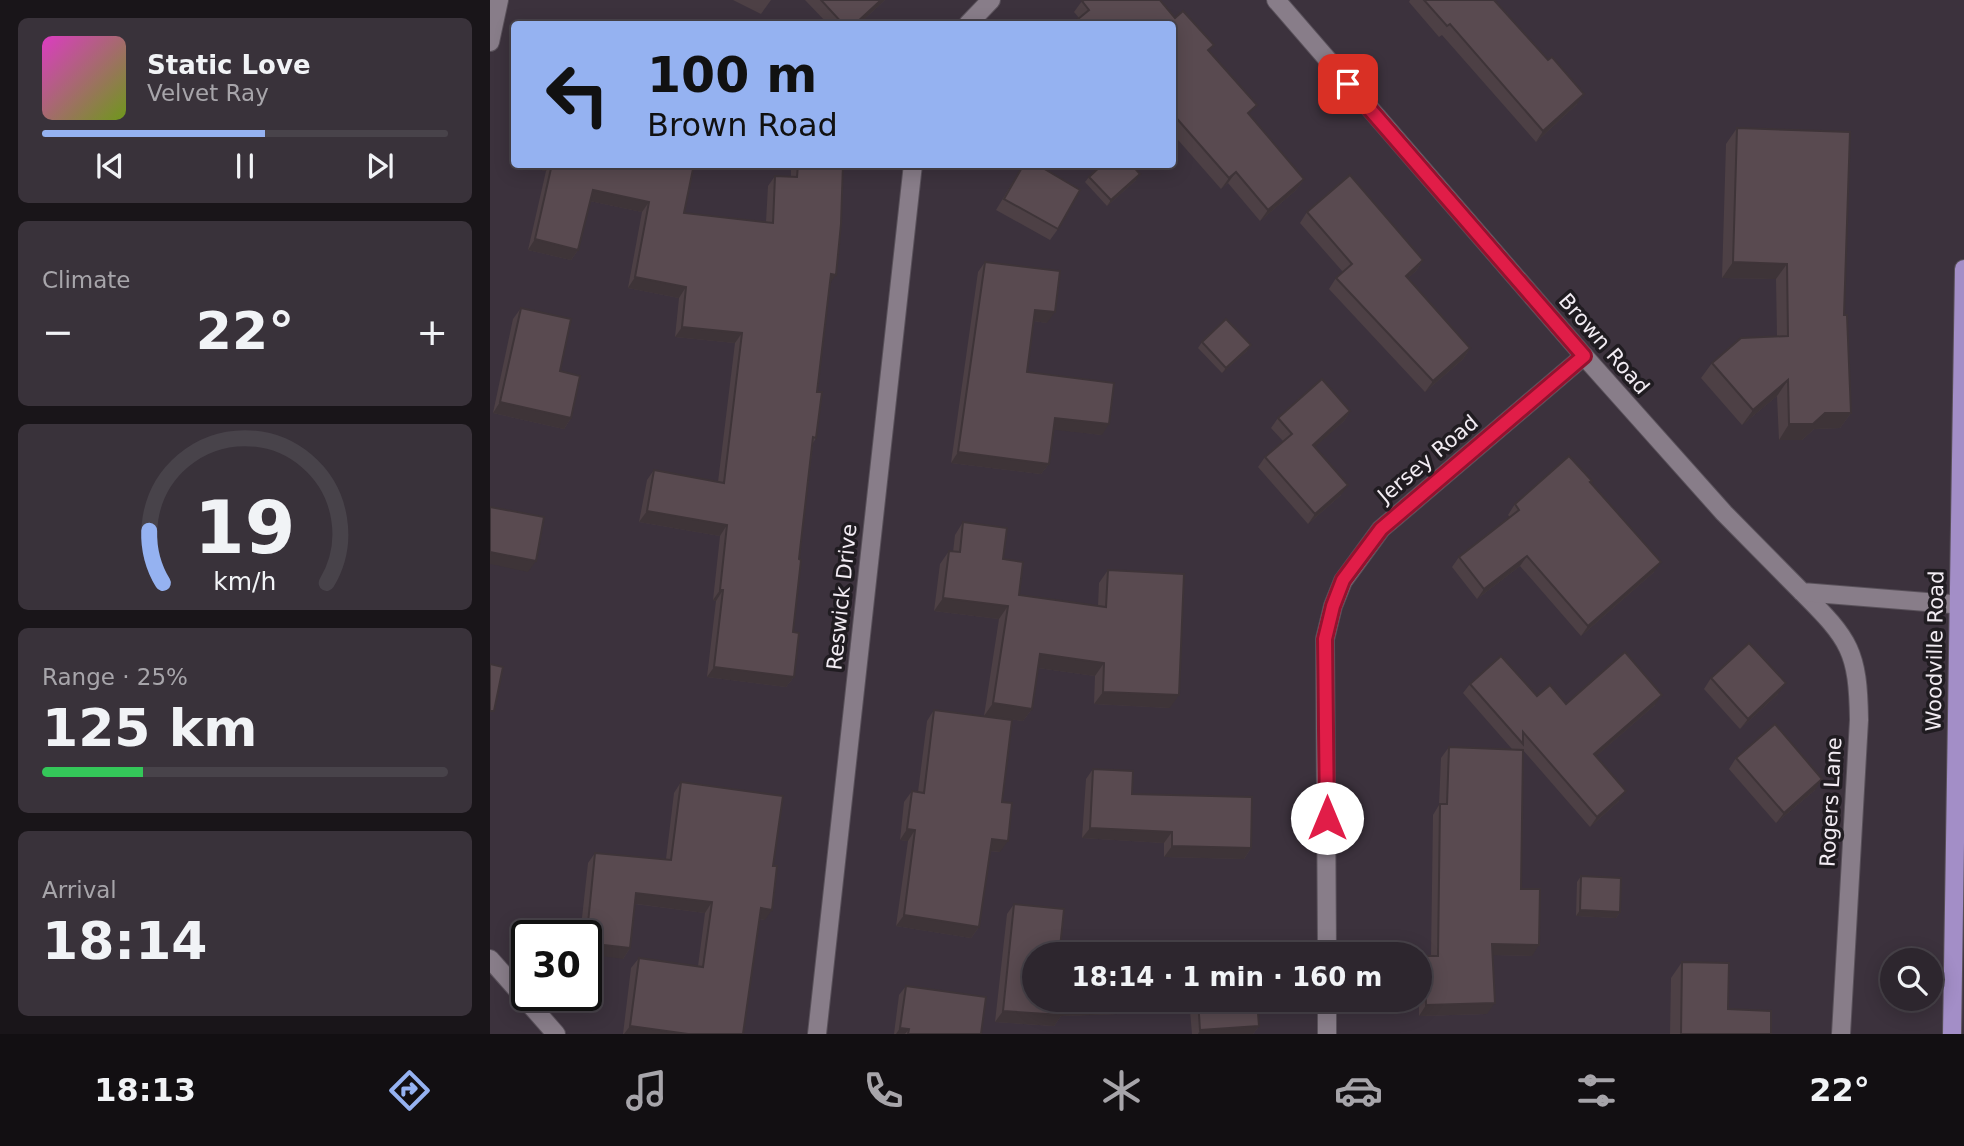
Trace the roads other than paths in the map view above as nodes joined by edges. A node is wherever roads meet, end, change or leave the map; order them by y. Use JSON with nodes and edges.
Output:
{"nodes":[{"id":1,"x":499,"y":0,"type":"edge"},
{"id":2,"x":991,"y":0,"type":"edge"},
{"id":3,"x":1276,"y":0,"type":"edge"},
{"id":4,"x":971,"y":21,"type":"edge"},
{"id":5,"x":490,"y":41,"type":"edge"},
{"id":6,"x":913,"y":168,"type":"edge"},
{"id":7,"x":1964,"y":269,"type":"edge"},
{"id":8,"x":1584,"y":356,"type":"junction"},
{"id":9,"x":1802,"y":592,"type":"junction"},
{"id":10,"x":1961,"y":604,"type":"edge"},
{"id":11,"x":1327,"y":942,"type":"edge"},
{"id":12,"x":490,"y":959,"type":"edge"},
{"id":13,"x":1327,"y":1012,"type":"edge"},
{"id":14,"x":556,"y":1034,"type":"edge"},
{"id":15,"x":817,"y":1034,"type":"edge"},
{"id":16,"x":1327,"y":1034,"type":"edge"},
{"id":17,"x":1841,"y":1034,"type":"edge"},
{"id":18,"x":1952,"y":1034,"type":"edge"}],
"edges":[{"from":1,"to":5,"type":"street"},
{"from":2,"to":4,"type":"street"},
{"from":3,"to":8,"type":"street","name":"Brown Road"},
{"from":6,"to":15,"type":"street","name":"Reswick Drive"},
{"from":7,"to":10,"type":"main road","name":"Woodville Road"},
{"from":8,"to":9,"type":"street","name":"Brown Road"},
{"from":8,"to":11,"type":"street","name":"Jersey Road"},
{"from":9,"to":10,"type":"street"},
{"from":9,"to":17,"type":"street","name":"Rogers Lane"},
{"from":10,"to":18,"type":"main road","name":"Woodville Road"},
{"from":12,"to":14,"type":"street"},
{"from":13,"to":16,"type":"street"}]}
